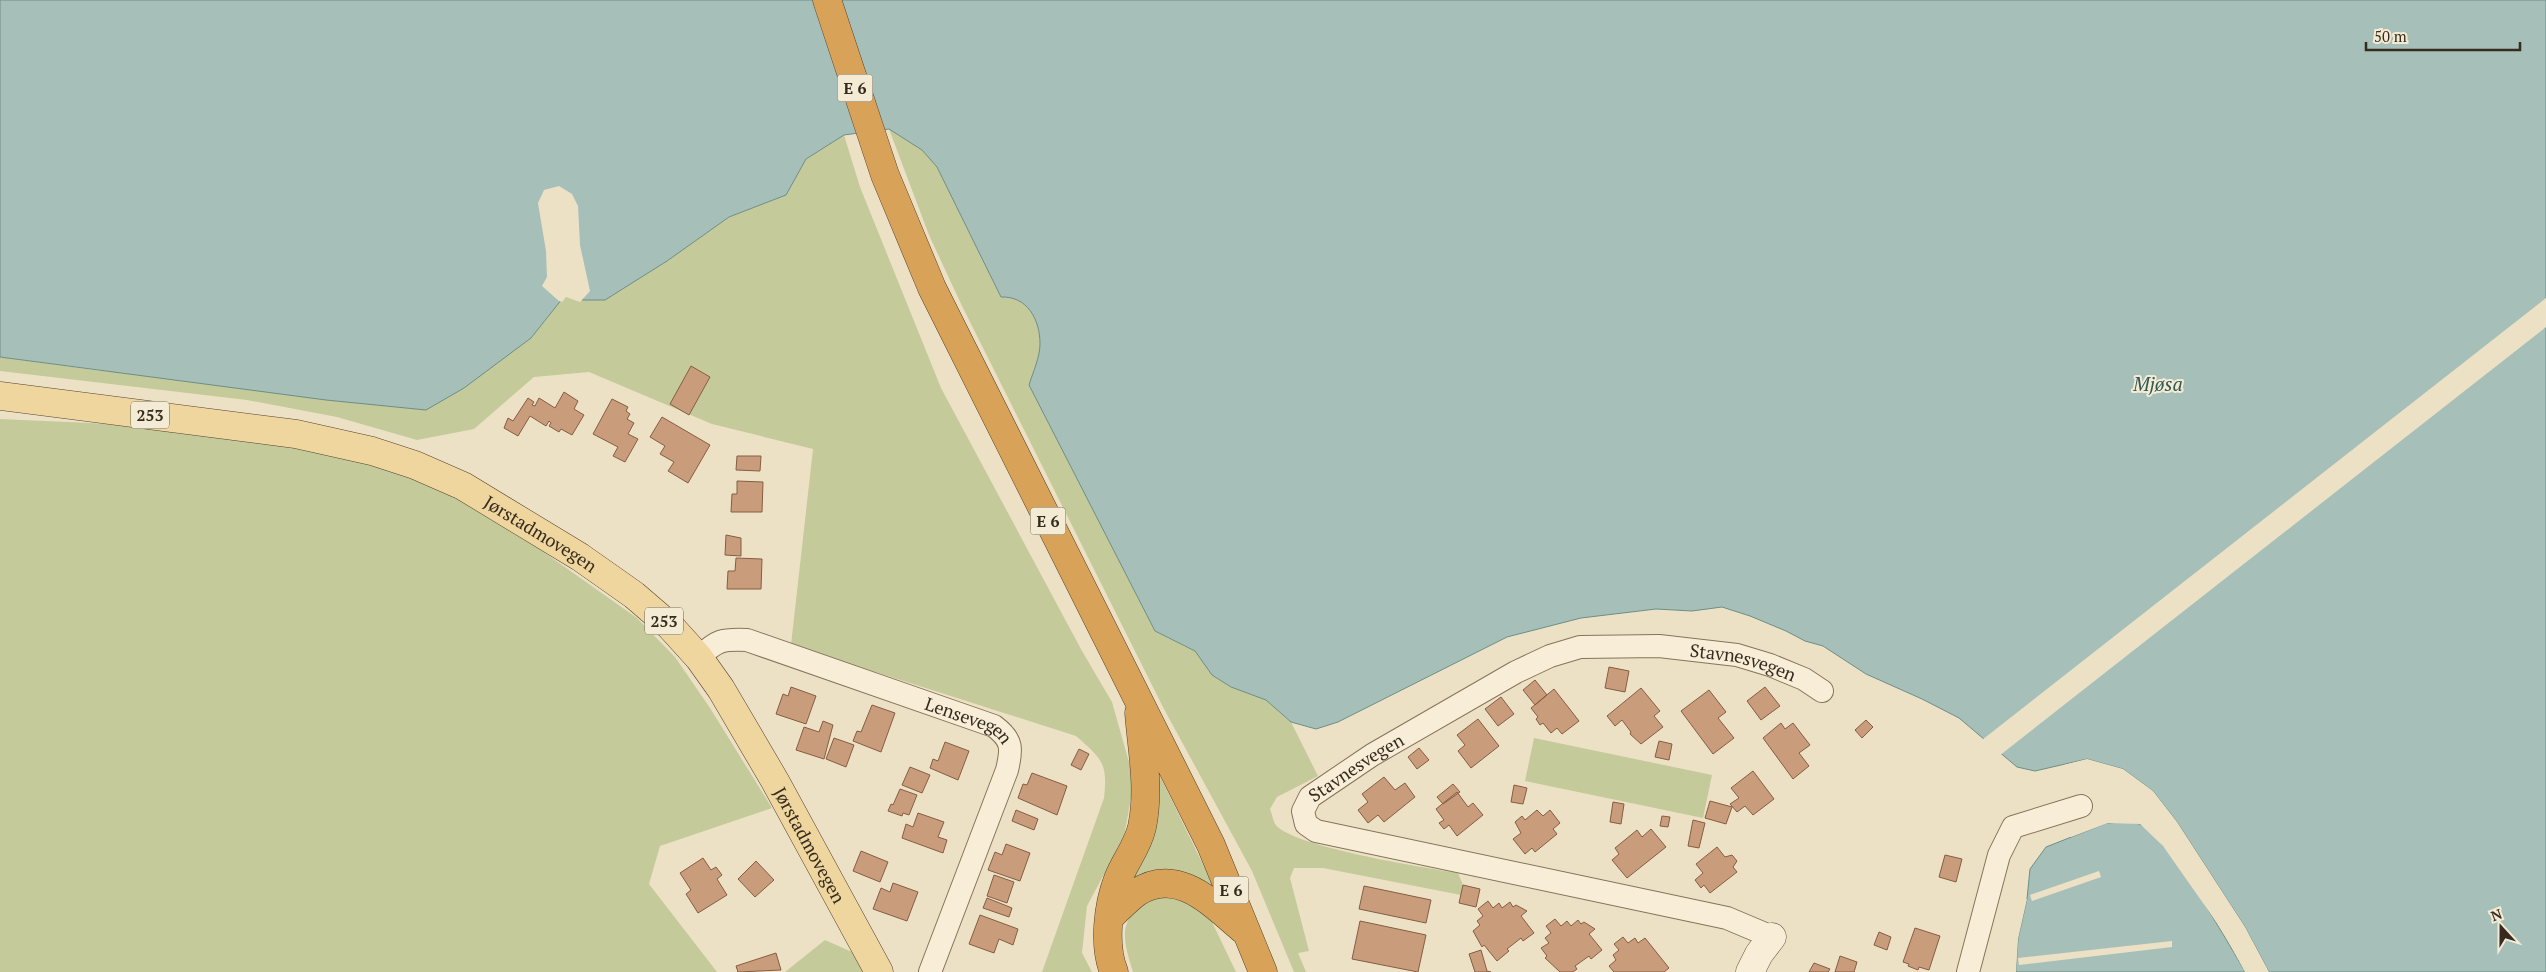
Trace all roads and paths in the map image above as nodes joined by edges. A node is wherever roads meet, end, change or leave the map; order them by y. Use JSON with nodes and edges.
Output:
{"nodes":[{"id":1,"x":827,"y":0,"type":"edge"},
{"id":2,"x":0,"y":396,"type":"edge"},
{"id":3,"x":698,"y":658,"type":"junction"},
{"id":4,"x":1822,"y":691,"type":"dead end"},
{"id":5,"x":1138,"y":701,"type":"junction"},
{"id":6,"x":2081,"y":806,"type":"dead end"},
{"id":7,"x":1110,"y":917,"type":"junction"},
{"id":8,"x":1249,"y":934,"type":"junction"},
{"id":9,"x":1772,"y":937,"type":"joint"},
{"id":10,"x":879,"y":972,"type":"edge"},
{"id":11,"x":930,"y":972,"type":"edge"},
{"id":12,"x":1114,"y":972,"type":"edge"},
{"id":13,"x":1263,"y":972,"type":"edge"},
{"id":14,"x":1750,"y":972,"type":"edge"},
{"id":15,"x":1968,"y":972,"type":"edge"}],
"edges":[{"from":1,"to":5,"type":"highway","number":"E 6"},
{"from":2,"to":3,"type":"main road","name":"Jørstadmovegen","number":"253"},
{"from":3,"to":10,"type":"main road","name":"Jørstadmovegen","number":"253"},
{"from":3,"to":11,"type":"street","name":"Lensevegen"},
{"from":4,"to":9,"type":"street","name":"Stavnesvegen"},
{"from":5,"to":7,"type":"highway"},
{"from":5,"to":8,"type":"highway","number":"E 6"},
{"from":6,"to":15,"type":"street"},
{"from":7,"to":8,"type":"highway"},
{"from":7,"to":12,"type":"highway"},
{"from":8,"to":13,"type":"highway","number":"E 6"},
{"from":9,"to":14,"type":"street"}]}
